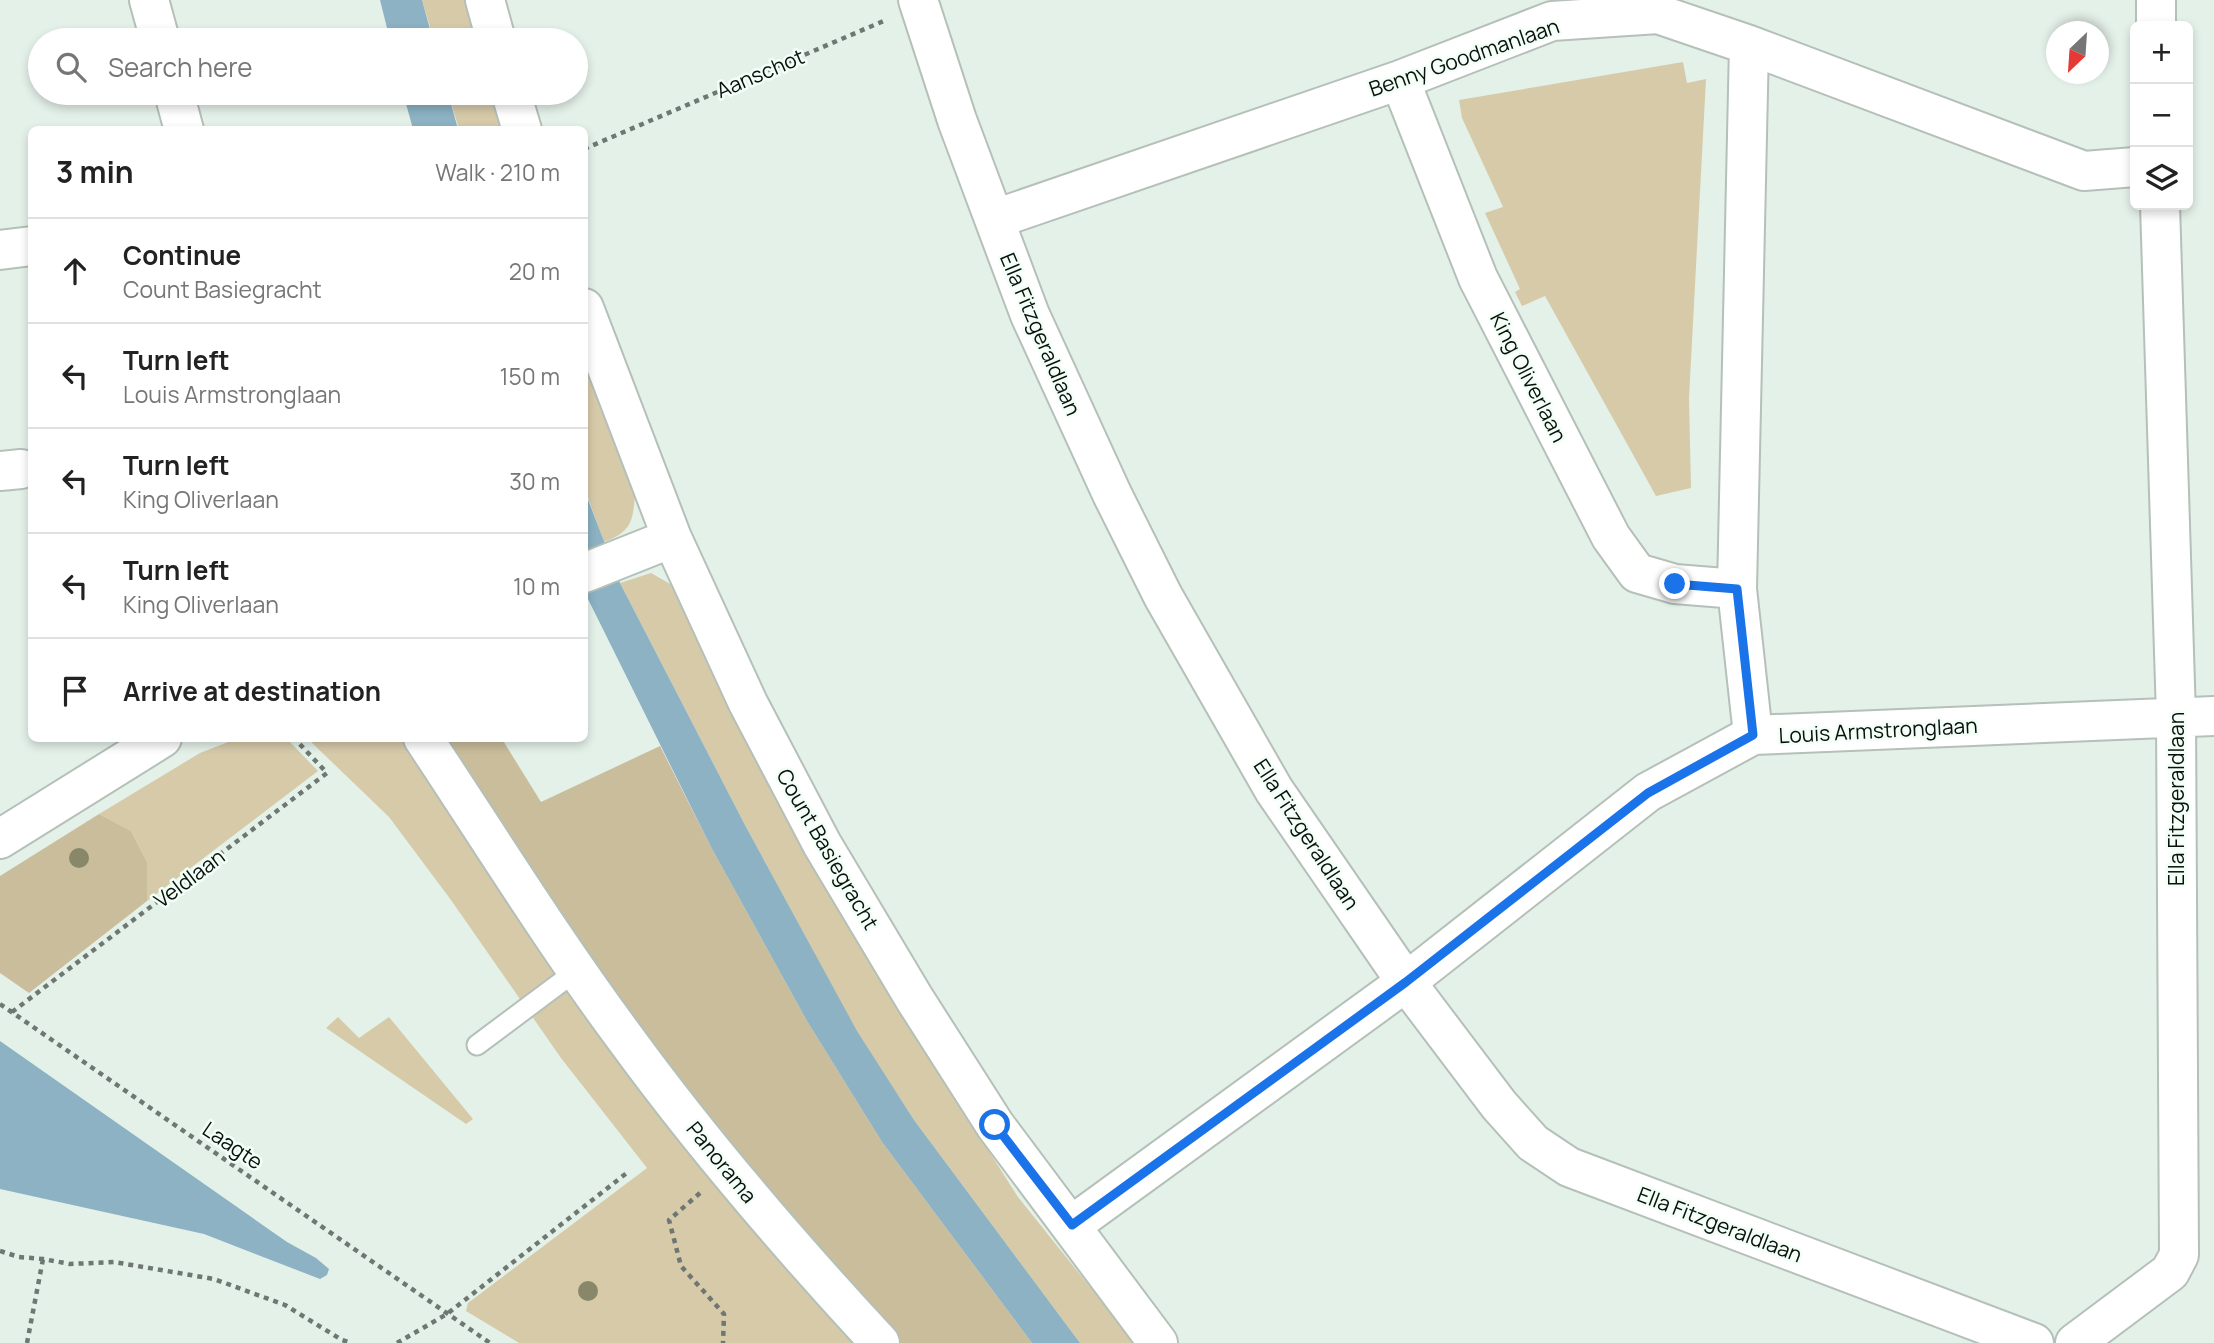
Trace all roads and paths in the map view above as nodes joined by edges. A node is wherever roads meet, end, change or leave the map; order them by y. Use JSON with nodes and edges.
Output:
{"nodes":[{"id":1,"x":149,"y":0,"type":"edge"},
{"id":2,"x":485,"y":0,"type":"edge"},
{"id":3,"x":2156,"y":0,"type":"edge"},
{"id":4,"x":924,"y":2,"type":"edge"},
{"id":5,"x":2157,"y":21,"type":"edge"},
{"id":6,"x":157,"y":28,"type":"edge"},
{"id":7,"x":493,"y":28,"type":"edge"},
{"id":8,"x":1749,"y":46,"type":"junction"},
{"id":9,"x":1399,"y":80,"type":"junction"},
{"id":10,"x":177,"y":105,"type":"edge"},
{"id":11,"x":515,"y":105,"type":"edge"},
{"id":12,"x":183,"y":126,"type":"edge"},
{"id":13,"x":521,"y":126,"type":"edge"},
{"id":14,"x":588,"y":147,"type":"edge"},
{"id":15,"x":2130,"y":167,"type":"edge"},
{"id":16,"x":2160,"y":210,"type":"edge"},
{"id":17,"x":995,"y":219,"type":"junction"},
{"id":18,"x":28,"y":246,"type":"edge"},
{"id":19,"x":0,"y":250,"type":"edge"},
{"id":20,"x":588,"y":318,"type":"edge"},
{"id":21,"x":672,"y":538,"type":"junction"},
{"id":22,"x":588,"y":571,"type":"edge"},
{"id":23,"x":1737,"y":589,"type":"junction"},
{"id":24,"x":2176,"y":716,"type":"junction"},
{"id":25,"x":2214,"y":716,"type":"edge"},
{"id":26,"x":1753,"y":735,"type":"junction"},
{"id":27,"x":156,"y":742,"type":"edge"},
{"id":28,"x":298,"y":742,"type":"edge"},
{"id":29,"x":426,"y":742,"type":"edge"},
{"id":30,"x":0,"y":839,"type":"edge"},
{"id":31,"x":576,"y":971,"type":"junction"},
{"id":32,"x":1406,"y":982,"type":"junction"},
{"id":33,"x":0,"y":1004,"type":"edge"},
{"id":34,"x":12,"y":1012,"type":"junction"},
{"id":35,"x":477,"y":1045,"type":"dead end"},
{"id":36,"x":728,"y":1170,"type":"junction"},
{"id":37,"x":628,"y":1172,"type":"dead end"},
{"id":38,"x":1072,"y":1225,"type":"junction"},
{"id":39,"x":0,"y":1251,"type":"edge"},
{"id":40,"x":43,"y":1259,"type":"junction"},
{"id":41,"x":447,"y":1314,"type":"junction"},
{"id":42,"x":27,"y":1343,"type":"edge"},
{"id":43,"x":351,"y":1343,"type":"edge"},
{"id":44,"x":397,"y":1343,"type":"edge"},
{"id":45,"x":490,"y":1343,"type":"edge"},
{"id":46,"x":723,"y":1343,"type":"edge"},
{"id":47,"x":880,"y":1343,"type":"edge"},
{"id":48,"x":1158,"y":1343,"type":"edge"},
{"id":49,"x":2034,"y":1343,"type":"edge"},
{"id":50,"x":2075,"y":1343,"type":"edge"}],
"edges":[{"from":1,"to":6,"type":"street"},
{"from":2,"to":7,"type":"street"},
{"from":3,"to":5,"type":"street"},
{"from":4,"to":14,"type":"path","name":"Aanschot"},
{"from":4,"to":17,"type":"street","name":"Ella Fitzgeraldlaan"},
{"from":8,"to":9,"type":"street","name":"Benny Goodmanlaan"},
{"from":8,"to":15,"type":"street","name":"Benny Goodmanlaan"},
{"from":8,"to":23,"type":"street"},
{"from":9,"to":17,"type":"street","name":"Benny Goodmanlaan"},
{"from":9,"to":23,"type":"street","name":"King Oliverlaan"},
{"from":10,"to":12,"type":"street"},
{"from":11,"to":13,"type":"street"},
{"from":16,"to":24,"type":"street","name":"Ella Fitzgeraldlaan"},
{"from":17,"to":32,"type":"street","name":"Ella Fitzgeraldlaan"},
{"from":18,"to":19,"type":"street"},
{"from":20,"to":21,"type":"street","name":"Count Basiegracht"},
{"from":21,"to":22,"type":"street"},
{"from":21,"to":38,"type":"street","name":"Count Basiegracht"},
{"from":23,"to":26,"type":"street"},
{"from":24,"to":25,"type":"street","name":"Louis Armstronglaan"},
{"from":24,"to":26,"type":"street","name":"Louis Armstronglaan"},
{"from":24,"to":50,"type":"street","name":"Ella Fitzgeraldlaan"},
{"from":26,"to":32,"type":"street","name":"Louis Armstronglaan"},
{"from":27,"to":30,"type":"street"},
{"from":28,"to":34,"type":"path","name":"Veldlaan"},
{"from":29,"to":31,"type":"street"},
{"from":31,"to":35,"type":"lane"},
{"from":31,"to":36,"type":"street","name":"Panorama"},
{"from":32,"to":38,"type":"street","name":"Louis Armstronglaan"},
{"from":32,"to":49,"type":"street","name":"Ella Fitzgeraldlaan"},
{"from":33,"to":34,"type":"path","name":"Laagte"},
{"from":34,"to":41,"type":"path","name":"Laagte"},
{"from":36,"to":46,"type":"path"},
{"from":36,"to":47,"type":"street","name":"Panorama"},
{"from":37,"to":41,"type":"path"},
{"from":38,"to":48,"type":"street","name":"Count Basiegracht"},
{"from":39,"to":40,"type":"path"},
{"from":40,"to":42,"type":"path"},
{"from":40,"to":43,"type":"path"},
{"from":41,"to":44,"type":"path"},
{"from":41,"to":45,"type":"path","name":"Laagte"}]}
